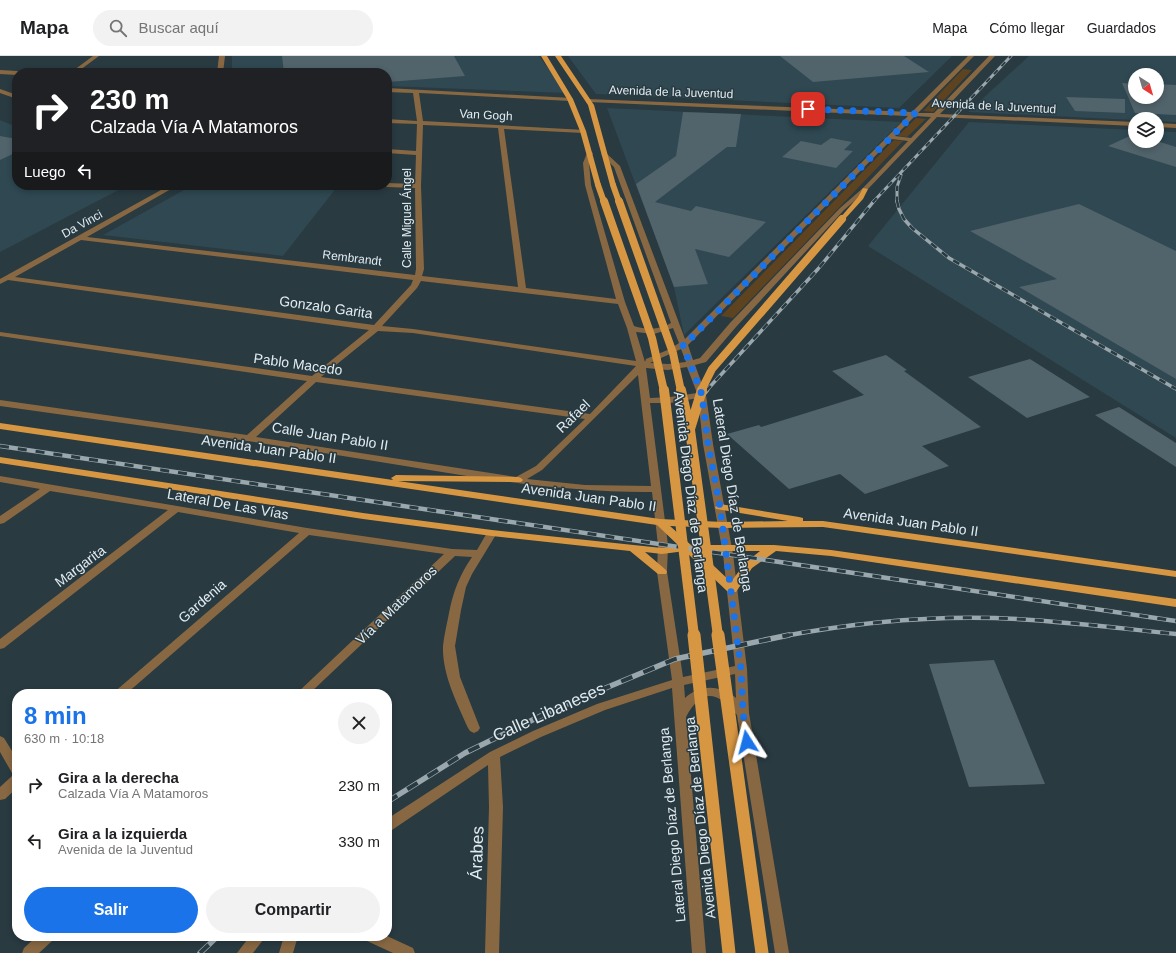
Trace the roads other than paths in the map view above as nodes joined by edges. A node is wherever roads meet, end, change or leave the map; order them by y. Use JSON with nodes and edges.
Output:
{"nodes":[{"id":1,"x":96,"y":56,"type":"edge"},
{"id":2,"x":222,"y":56,"type":"edge"},
{"id":3,"x":544,"y":56,"type":"edge"},
{"id":4,"x":558,"y":56,"type":"edge"},
{"id":5,"x":971,"y":56,"type":"edge"},
{"id":6,"x":992,"y":56,"type":"edge"},
{"id":7,"x":971,"y":66,"type":"junction"},
{"id":8,"x":80,"y":68,"type":"edge"},
{"id":9,"x":221,"y":68,"type":"edge"},
{"id":10,"x":0,"y":72,"type":"edge"},
{"id":11,"x":12,"y":73,"type":"edge"},
{"id":12,"x":944,"y":84,"type":"junction"},
{"id":13,"x":964,"y":84,"type":"junction"},
{"id":14,"x":392,"y":90,"type":"edge"},
{"id":15,"x":0,"y":91,"type":"edge"},
{"id":16,"x":416,"y":92,"type":"junction"},
{"id":17,"x":12,"y":95,"type":"edge"},
{"id":18,"x":570,"y":99,"type":"junction"},
{"id":19,"x":589,"y":100,"type":"junction"},
{"id":20,"x":915,"y":113,"type":"junction"},
{"id":21,"x":937,"y":115,"type":"junction"},
{"id":22,"x":392,"y":121,"type":"edge"},
{"id":23,"x":420,"y":123,"type":"junction"},
{"id":24,"x":1128,"y":124,"type":"edge"},
{"id":25,"x":1164,"y":126,"type":"edge"},
{"id":26,"x":1176,"y":126,"type":"edge"},
{"id":27,"x":501,"y":127,"type":"junction"},
{"id":28,"x":583,"y":131,"type":"junction"},
{"id":29,"x":890,"y":137,"type":"junction"},
{"id":30,"x":912,"y":140,"type":"junction"},
{"id":31,"x":392,"y":151,"type":"edge"},
{"id":32,"x":419,"y":153,"type":"junction"},
{"id":33,"x":590,"y":153,"type":"junction"},
{"id":34,"x":604,"y":154,"type":"junction"},
{"id":35,"x":392,"y":185,"type":"edge"},
{"id":36,"x":418,"y":186,"type":"junction"},
{"id":37,"x":865,"y":189,"type":"junction"},
{"id":38,"x":167,"y":190,"type":"edge"},
{"id":39,"x":80,"y":238,"type":"junction"},
{"id":40,"x":418,"y":278,"type":"junction"},
{"id":41,"x":3,"y":280,"type":"edge"},
{"id":42,"x":522,"y":291,"type":"junction"},
{"id":43,"x":621,"y":302,"type":"junction"},
{"id":44,"x":675,"y":324,"type":"junction"},
{"id":45,"x":376,"y":328,"type":"junction"},
{"id":46,"x":631,"y":328,"type":"junction"},
{"id":47,"x":0,"y":334,"type":"edge"},
{"id":48,"x":683,"y":345,"type":"junction"},
{"id":49,"x":658,"y":359,"type":"junction"},
{"id":50,"x":641,"y":364,"type":"junction"},
{"id":51,"x":690,"y":364,"type":"junction"},
{"id":52,"x":314,"y":379,"type":"junction"},
{"id":53,"x":702,"y":395,"type":"junction"},
{"id":54,"x":646,"y":401,"type":"junction"},
{"id":55,"x":0,"y":403,"type":"edge"},
{"id":56,"x":592,"y":417,"type":"junction"},
{"id":57,"x":0,"y":426,"type":"edge"},
{"id":58,"x":690,"y":430,"type":"junction"},
{"id":59,"x":249,"y":438,"type":"junction"},
{"id":60,"x":0,"y":460,"type":"edge"},
{"id":61,"x":0,"y":478,"type":"edge"},
{"id":62,"x":375,"y":480,"type":"junction"},
{"id":63,"x":518,"y":480,"type":"junction"},
{"id":64,"x":49,"y":487,"type":"junction"},
{"id":65,"x":657,"y":489,"type":"junction"},
{"id":66,"x":720,"y":507,"type":"junction"},
{"id":67,"x":176,"y":510,"type":"junction"},
{"id":68,"x":0,"y":521,"type":"edge"},
{"id":69,"x":660,"y":522,"type":"junction"},
{"id":70,"x":823,"y":524,"type":"junction"},
{"id":71,"x":723,"y":526,"type":"junction"},
{"id":72,"x":307,"y":531,"type":"junction"},
{"id":73,"x":492,"y":533,"type":"junction"},
{"id":74,"x":686,"y":548,"type":"junction"},
{"id":75,"x":774,"y":548,"type":"junction"},
{"id":76,"x":634,"y":549,"type":"junction"},
{"id":77,"x":727,"y":549,"type":"junction"},
{"id":78,"x":662,"y":551,"type":"junction"},
{"id":79,"x":452,"y":552,"type":"junction"},
{"id":80,"x":480,"y":554,"type":"junction"},
{"id":81,"x":662,"y":572,"type":"junction"},
{"id":82,"x":1176,"y":574,"type":"edge"},
{"id":83,"x":732,"y":589,"type":"junction"},
{"id":84,"x":1176,"y":603,"type":"edge"},
{"id":85,"x":0,"y":645,"type":"edge"},
{"id":86,"x":741,"y":669,"type":"junction"},
{"id":87,"x":678,"y":682,"type":"junction"},
{"id":88,"x":124,"y":689,"type":"edge"},
{"id":89,"x":307,"y":689,"type":"edge"},
{"id":90,"x":743,"y":713,"type":"junction"},
{"id":91,"x":680,"y":725,"type":"junction"},
{"id":92,"x":474,"y":728,"type":"dead end"},
{"id":93,"x":0,"y":741,"type":"edge"},
{"id":94,"x":494,"y":755,"type":"junction"},
{"id":95,"x":12,"y":761,"type":"edge"},
{"id":96,"x":12,"y":784,"type":"edge"},
{"id":97,"x":0,"y":795,"type":"edge"},
{"id":98,"x":392,"y":823,"type":"edge"},
{"id":99,"x":42,"y":941,"type":"edge"},
{"id":100,"x":255,"y":941,"type":"edge"},
{"id":101,"x":290,"y":941,"type":"edge"},
{"id":102,"x":383,"y":941,"type":"edge"},
{"id":103,"x":29,"y":953,"type":"edge"},
{"id":104,"x":244,"y":953,"type":"edge"},
{"id":105,"x":286,"y":953,"type":"edge"},
{"id":106,"x":408,"y":953,"type":"edge"},
{"id":107,"x":492,"y":953,"type":"edge"},
{"id":108,"x":699,"y":953,"type":"edge"},
{"id":109,"x":729,"y":953,"type":"edge"},
{"id":110,"x":762,"y":953,"type":"edge"},
{"id":111,"x":782,"y":953,"type":"edge"}],
"edges":[{"from":1,"to":8,"type":"street"},
{"from":2,"to":9,"type":"street"},
{"from":3,"to":18,"type":"main road","name":"Avenida Diego Díaz de Berlanga"},
{"from":4,"to":19,"type":"main road","name":"Avenida Diego Díaz de Berlanga"},
{"from":5,"to":7,"type":"street"},
{"from":6,"to":7,"type":"street"},
{"from":7,"to":12,"type":"street"},
{"from":7,"to":13,"type":"street"},
{"from":10,"to":11,"type":"street"},
{"from":12,"to":13,"type":"street"},
{"from":12,"to":20,"type":"street"},
{"from":13,"to":21,"type":"street"},
{"from":14,"to":16,"type":"street"},
{"from":15,"to":17,"type":"street"},
{"from":16,"to":18,"type":"street"},
{"from":16,"to":23,"type":"street","name":"Calle Miguel Ángel"},
{"from":18,"to":28,"type":"main road","name":"Avenida Diego Díaz de Berlanga"},
{"from":19,"to":20,"type":"street","name":"Avenida de la Juventud"},
{"from":19,"to":34,"type":"main road","name":"Avenida Diego Díaz de Berlanga"},
{"from":20,"to":21,"type":"street","name":"Avenida de la Juventud"},
{"from":20,"to":29,"type":"street"},
{"from":21,"to":24,"type":"street","name":"Avenida de la Juventud"},
{"from":21,"to":30,"type":"street"},
{"from":22,"to":23,"type":"street","name":"Van Gogh"},
{"from":23,"to":27,"type":"street","name":"Van Gogh"},
{"from":23,"to":32,"type":"street","name":"Calle Miguel Ángel"},
{"from":25,"to":26,"type":"street"},
{"from":27,"to":28,"type":"street","name":"Van Gogh"},
{"from":27,"to":42,"type":"street"},
{"from":28,"to":33,"type":"main road","name":"Avenida Diego Díaz de Berlanga"},
{"from":29,"to":30,"type":"street"},
{"from":29,"to":48,"type":"street"},
{"from":30,"to":37,"type":"street"},
{"from":31,"to":32,"type":"street"},
{"from":32,"to":36,"type":"street","name":"Calle Miguel Ángel"},
{"from":33,"to":43,"type":"street","name":"Lateral Diego Díaz de Berlanga"},
{"from":33,"to":109,"type":"main road","name":"Avenida Diego Díaz de Berlanga","bridge":true},
{"from":34,"to":44,"type":"street","name":"Lateral Diego Díaz de Berlanga"},
{"from":34,"to":58,"type":"main road","name":"Avenida Diego Díaz de Berlanga","bridge":true},
{"from":35,"to":36,"type":"street"},
{"from":36,"to":40,"type":"street","name":"Calle Miguel Ángel"},
{"from":37,"to":51,"type":"street"},
{"from":37,"to":58,"type":"main road","bridge":true},
{"from":38,"to":39,"type":"street","name":"Da Vinci"},
{"from":39,"to":40,"type":"street","name":"Rembrandt"},
{"from":39,"to":41,"type":"street","name":"Da Vinci"},
{"from":40,"to":42,"type":"street","name":"Rembrandt"},
{"from":40,"to":45,"type":"street","name":"Calle Miguel Ángel"},
{"from":41,"to":45,"type":"street","name":"Gonzalo Garita"},
{"from":42,"to":43,"type":"street","name":"Rembrandt"},
{"from":43,"to":46,"type":"street","name":"Lateral Diego Díaz de Berlanga"},
{"from":44,"to":46,"type":"street"},
{"from":44,"to":48,"type":"street","name":"Lateral Diego Díaz de Berlanga"},
{"from":45,"to":50,"type":"street","name":"Gonzalo Garita"},
{"from":45,"to":52,"type":"street","name":"Calle Miguel Ángel"},
{"from":46,"to":50,"type":"street","name":"Lateral Diego Díaz de Berlanga"},
{"from":47,"to":52,"type":"street","name":"Pablo Macedo"},
{"from":48,"to":49,"type":"street"},
{"from":48,"to":51,"type":"street","name":"Lateral Diego Díaz de Berlanga"},
{"from":49,"to":50,"type":"street"},
{"from":49,"to":51,"type":"street"},
{"from":50,"to":51,"type":"street","name":"Gonzalo Garita"},
{"from":50,"to":54,"type":"street","name":"Lateral Diego Díaz de Berlanga"},
{"from":50,"to":56,"type":"street","name":"Rafael"},
{"from":51,"to":53,"type":"street","name":"Lateral Diego Díaz de Berlanga"},
{"from":52,"to":56,"type":"street","name":"Pablo Macedo"},
{"from":52,"to":59,"type":"street","name":"Calle Miguel Ángel"},
{"from":53,"to":54,"type":"street"},
{"from":53,"to":66,"type":"street","name":"Lateral Diego Díaz de Berlanga"},
{"from":54,"to":65,"type":"street","name":"Lateral Diego Díaz de Berlanga"},
{"from":55,"to":59,"type":"street","name":"Calle Juan Pablo II"},
{"from":56,"to":63,"type":"street","name":"Rafael"},
{"from":57,"to":62,"type":"main road","name":"Avenida Juan Pablo II"},
{"from":58,"to":110,"type":"main road","name":"Avenida Diego Díaz de Berlanga","bridge":true},
{"from":59,"to":63,"type":"street","name":"Calle Juan Pablo II"},
{"from":60,"to":73,"type":"main road"},
{"from":61,"to":64,"type":"street","name":"Lateral De Las Vías"},
{"from":62,"to":63,"type":"main road"},
{"from":62,"to":69,"type":"main road","name":"Avenida Juan Pablo II"},
{"from":63,"to":65,"type":"street","name":"Calle Juan Pablo II"},
{"from":64,"to":67,"type":"street","name":"Lateral De Las Vías"},
{"from":64,"to":68,"type":"street"},
{"from":65,"to":69,"type":"street","name":"Lateral Diego Díaz de Berlanga"},
{"from":66,"to":70,"type":"main road"},
{"from":66,"to":71,"type":"street","name":"Lateral Diego Díaz de Berlanga"},
{"from":67,"to":72,"type":"street","name":"Lateral De Las Vías"},
{"from":67,"to":85,"type":"street","name":"Margarita"},
{"from":69,"to":71,"type":"main road","name":"Avenida Juan Pablo II"},
{"from":69,"to":74,"type":"main road"},
{"from":69,"to":78,"type":"street","name":"Lateral Diego Díaz de Berlanga"},
{"from":70,"to":71,"type":"main road","name":"Avenida Juan Pablo II"},
{"from":70,"to":82,"type":"main road","name":"Avenida Juan Pablo II"},
{"from":71,"to":77,"type":"street","name":"Lateral Diego Díaz de Berlanga"},
{"from":72,"to":79,"type":"street","name":"Lateral De Las Vías"},
{"from":72,"to":88,"type":"street","name":"Gardenia"},
{"from":73,"to":76,"type":"main road"},
{"from":73,"to":80,"type":"street"},
{"from":74,"to":77,"type":"main road"},
{"from":74,"to":78,"type":"main road"},
{"from":74,"to":83,"type":"main road"},
{"from":75,"to":77,"type":"main road"},
{"from":75,"to":83,"type":"main road"},
{"from":75,"to":84,"type":"main road"},
{"from":76,"to":78,"type":"main road"},
{"from":76,"to":81,"type":"main road"},
{"from":77,"to":83,"type":"street","name":"Lateral Diego Díaz de Berlanga"},
{"from":78,"to":81,"type":"street","name":"Lateral Diego Díaz de Berlanga"},
{"from":79,"to":80,"type":"street"},
{"from":79,"to":89,"type":"street","name":"Vía a Matamoros"},
{"from":80,"to":92,"type":"street"},
{"from":81,"to":87,"type":"street","name":"Lateral Diego Díaz de Berlanga"},
{"from":83,"to":86,"type":"street","name":"Lateral Diego Díaz de Berlanga"},
{"from":86,"to":87,"type":"street","name":"Calle Libaneses"},
{"from":86,"to":90,"type":"street","name":"Lateral Diego Díaz de Berlanga"},
{"from":87,"to":91,"type":"street","name":"Lateral Diego Díaz de Berlanga"},
{"from":87,"to":94,"type":"street","name":"Calle Libaneses"},
{"from":90,"to":91,"type":"street"},
{"from":90,"to":111,"type":"street","name":"Lateral Diego Díaz de Berlanga"},
{"from":91,"to":108,"type":"street","name":"Lateral Diego Díaz de Berlanga"},
{"from":93,"to":95,"type":"street"},
{"from":94,"to":98,"type":"street","name":"Calle Libaneses"},
{"from":94,"to":107,"type":"street","name":"Árabes"},
{"from":96,"to":97,"type":"street"},
{"from":99,"to":103,"type":"street"},
{"from":100,"to":104,"type":"street"},
{"from":101,"to":105,"type":"street"},
{"from":102,"to":106,"type":"street"}]}
